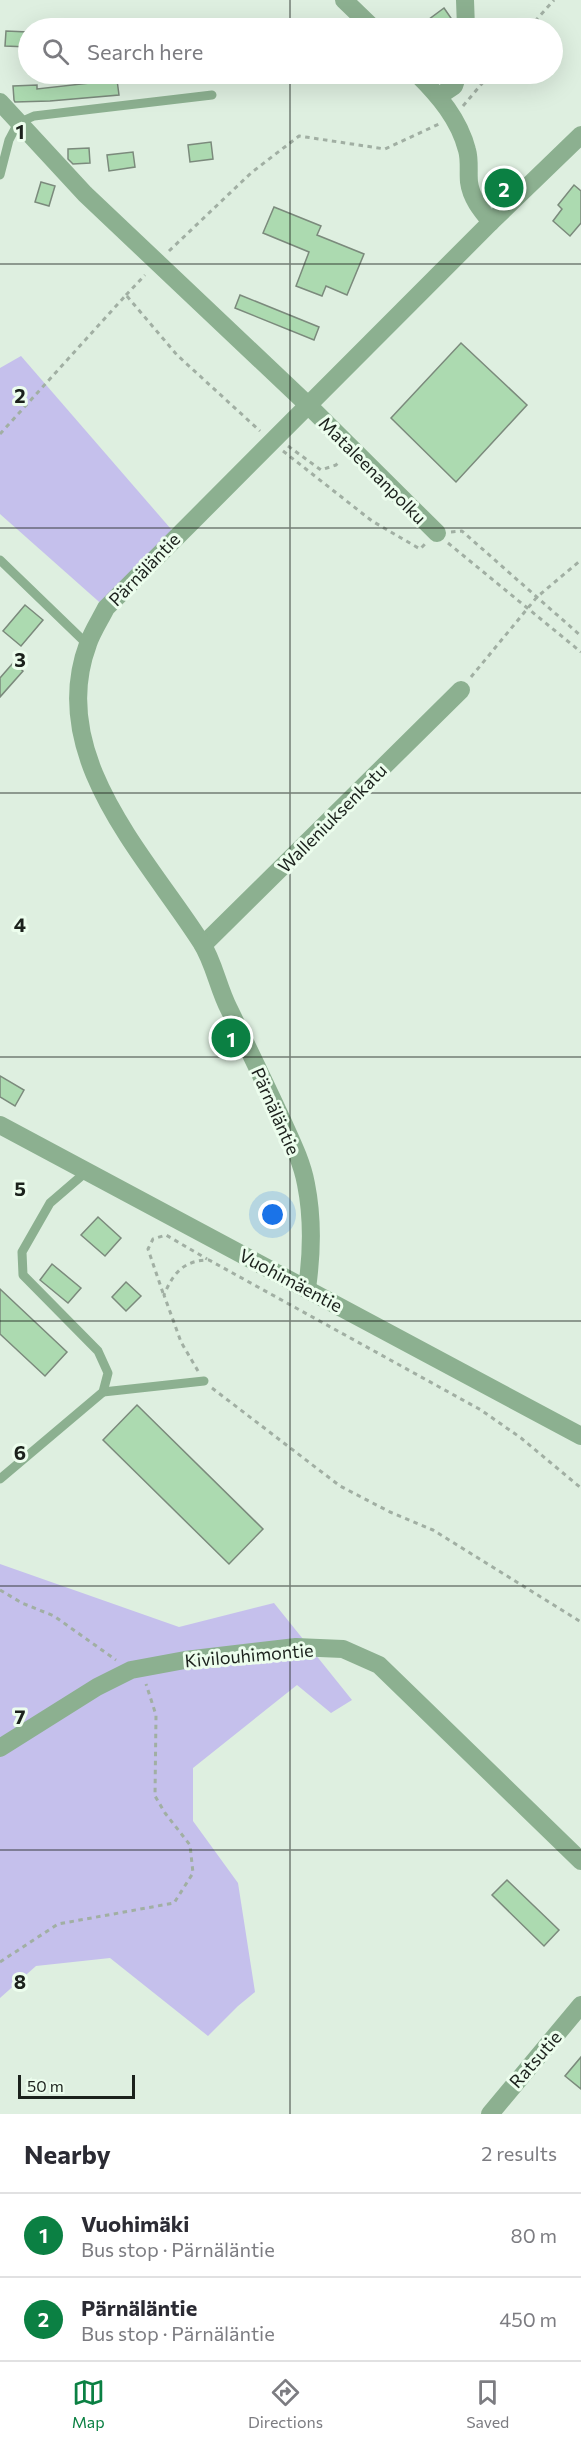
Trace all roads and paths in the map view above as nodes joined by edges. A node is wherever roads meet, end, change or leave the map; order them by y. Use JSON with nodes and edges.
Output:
{"nodes":[{"id":1,"x":344,"y":0,"type":"edge"},
{"id":2,"x":465,"y":0,"type":"edge"},
{"id":3,"x":554,"y":0,"type":"edge"},
{"id":4,"x":363,"y":18,"type":"edge"},
{"id":5,"x":466,"y":18,"type":"edge"},
{"id":6,"x":538,"y":18,"type":"edge"},
{"id":7,"x":427,"y":84,"type":"edge"},
{"id":8,"x":455,"y":84,"type":"edge"},
{"id":9,"x":481,"y":84,"type":"edge"},
{"id":10,"x":212,"y":95,"type":"dead end"},
{"id":11,"x":439,"y":96,"type":"junction"},
{"id":12,"x":0,"y":102,"type":"edge"},
{"id":13,"x":453,"y":117,"type":"junction"},
{"id":14,"x":18,"y":123,"type":"junction"},
{"id":15,"x":581,"y":135,"type":"edge"},
{"id":16,"x":0,"y":174,"type":"edge"},
{"id":17,"x":491,"y":222,"type":"junction"},
{"id":18,"x":157,"y":262,"type":"junction"},
{"id":19,"x":126,"y":295,"type":"junction"},
{"id":20,"x":309,"y":406,"type":"junction"},
{"id":21,"x":0,"y":434,"type":"edge"},
{"id":22,"x":274,"y":441,"type":"junction"},
{"id":23,"x":321,"y":470,"type":"dead end"},
{"id":24,"x":436,"y":533,"type":"junction"},
{"id":25,"x":0,"y":560,"type":"edge"},
{"id":26,"x":581,"y":560,"type":"edge"},
{"id":27,"x":537,"y":597,"type":"junction"},
{"id":28,"x":527,"y":608,"type":"junction"},
{"id":29,"x":581,"y":636,"type":"edge"},
{"id":30,"x":88,"y":645,"type":"junction"},
{"id":31,"x":581,"y":652,"type":"edge"},
{"id":32,"x":461,"y":690,"type":"joint"},
{"id":33,"x":203,"y":945,"type":"junction"},
{"id":34,"x":0,"y":1125,"type":"edge"},
{"id":35,"x":86,"y":1172,"type":"junction"},
{"id":36,"x":209,"y":1260,"type":"junction"},
{"id":37,"x":307,"y":1288,"type":"junction"},
{"id":38,"x":164,"y":1295,"type":"junction"},
{"id":39,"x":204,"y":1381,"type":"junction"},
{"id":40,"x":103,"y":1392,"type":"junction"},
{"id":41,"x":581,"y":1436,"type":"edge"},
{"id":42,"x":0,"y":1479,"type":"edge"},
{"id":43,"x":581,"y":1488,"type":"edge"},
{"id":44,"x":0,"y":1590,"type":"edge"},
{"id":45,"x":581,"y":1622,"type":"edge"},
{"id":46,"x":131,"y":1670,"type":"junction"},
{"id":47,"x":0,"y":1748,"type":"edge"},
{"id":48,"x":581,"y":1861,"type":"edge"},
{"id":49,"x":0,"y":1962,"type":"edge"},
{"id":50,"x":581,"y":2005,"type":"edge"},
{"id":51,"x":490,"y":2114,"type":"edge"}],
"edges":[{"from":1,"to":4,"type":"street"},
{"from":2,"to":5,"type":"street"},
{"from":3,"to":6,"type":"path"},
{"from":7,"to":11,"type":"street"},
{"from":8,"to":11,"type":"street"},
{"from":9,"to":13,"type":"path"},
{"from":10,"to":14,"type":"lane"},
{"from":11,"to":13,"type":"street"},
{"from":12,"to":14,"type":"street","name":"Mataleenanpolku"},
{"from":13,"to":17,"type":"street"},
{"from":13,"to":18,"type":"path"},
{"from":14,"to":16,"type":"lane"},
{"from":14,"to":18,"type":"street","name":"Mataleenanpolku"},
{"from":15,"to":17,"type":"street","name":"Pärnäläntie"},
{"from":17,"to":20,"type":"street","name":"Pärnäläntie"},
{"from":18,"to":19,"type":"path"},
{"from":18,"to":20,"type":"street","name":"Mataleenanpolku"},
{"from":19,"to":21,"type":"path"},
{"from":19,"to":22,"type":"path"},
{"from":20,"to":22,"type":"street","name":"Pärnäläntie"},
{"from":20,"to":24,"type":"street","name":"Mataleenanpolku"},
{"from":22,"to":23,"type":"path"},
{"from":22,"to":24,"type":"path"},
{"from":22,"to":30,"type":"street","name":"Pärnäläntie"},
{"from":24,"to":27,"type":"path"},
{"from":24,"to":28,"type":"path"},
{"from":25,"to":30,"type":"lane"},
{"from":26,"to":27,"type":"path"},
{"from":27,"to":28,"type":"path"},
{"from":27,"to":29,"type":"path"},
{"from":28,"to":31,"type":"path"},
{"from":28,"to":32,"type":"path"},
{"from":30,"to":33,"type":"street","name":"Pärnäläntie"},
{"from":32,"to":33,"type":"street","name":"Walleniuksenkatu"},
{"from":33,"to":37,"type":"street","name":"Pärnäläntie"},
{"from":34,"to":35,"type":"street","name":"Vuohimäentie"},
{"from":35,"to":37,"type":"street","name":"Vuohimäentie"},
{"from":35,"to":40,"type":"lane"},
{"from":36,"to":38,"type":"path"},
{"from":36,"to":38,"type":"path"},
{"from":36,"to":43,"type":"path"},
{"from":37,"to":41,"type":"street","name":"Vuohimäentie"},
{"from":38,"to":39,"type":"path"},
{"from":39,"to":40,"type":"lane"},
{"from":39,"to":45,"type":"path"},
{"from":40,"to":42,"type":"lane"},
{"from":44,"to":46,"type":"path"},
{"from":46,"to":47,"type":"street","name":"Kivilouhimontie"},
{"from":46,"to":48,"type":"street","name":"Kivilouhimontie"},
{"from":46,"to":49,"type":"path"},
{"from":50,"to":51,"type":"street","name":"Ratsutie"}]}
